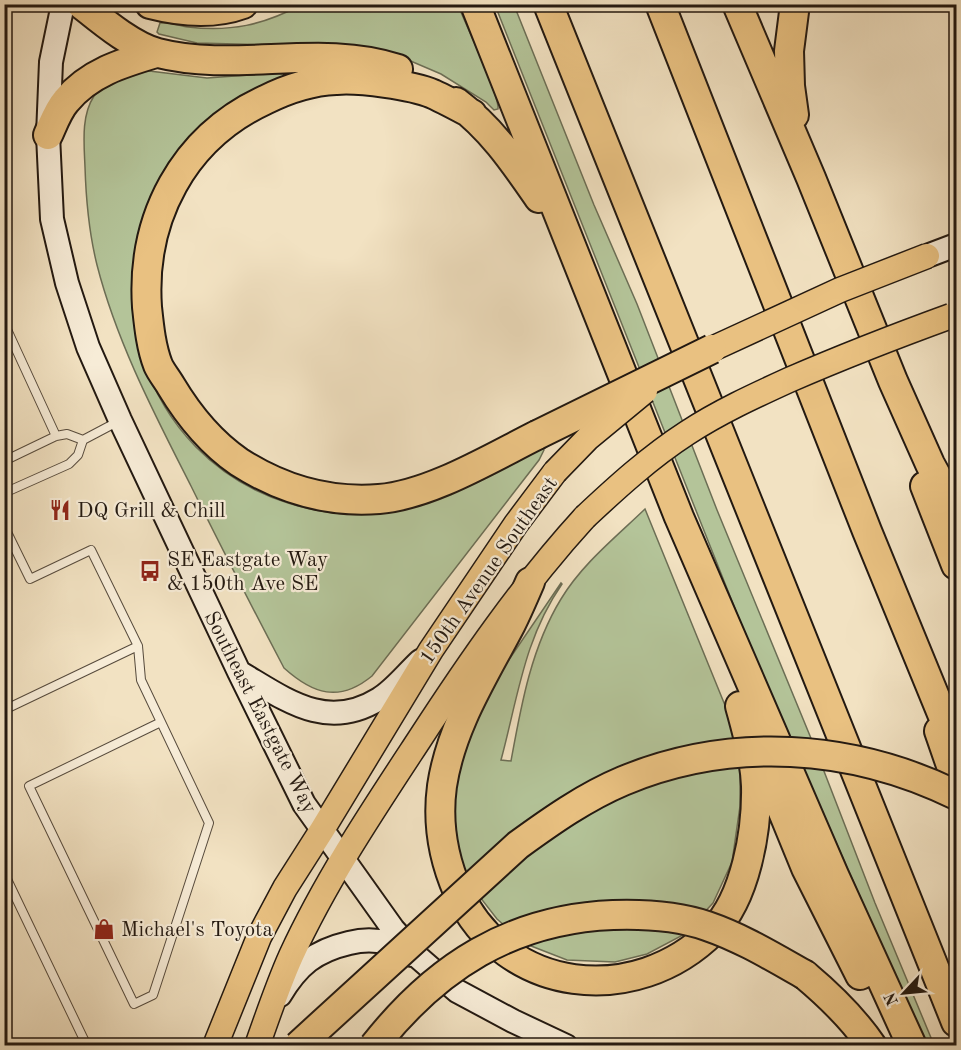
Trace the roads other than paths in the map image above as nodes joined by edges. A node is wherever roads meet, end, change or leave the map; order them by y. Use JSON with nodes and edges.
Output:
{"nodes":[{"id":1,"x":63,"y":4,"type":"edge"},
{"id":2,"x":81,"y":4,"type":"edge"},
{"id":3,"x":150,"y":4,"type":"edge"},
{"id":4,"x":243,"y":4,"type":"edge"},
{"id":5,"x":475,"y":4,"type":"edge"},
{"id":6,"x":549,"y":4,"type":"edge"},
{"id":7,"x":660,"y":4,"type":"edge"},
{"id":8,"x":737,"y":4,"type":"edge"},
{"id":9,"x":795,"y":4,"type":"edge"},
{"id":10,"x":199,"y":8,"type":"edge"},
{"id":11,"x":156,"y":53,"type":"junction"},
{"id":12,"x":472,"y":114,"type":"junction"},
{"id":13,"x":48,"y":135,"type":"junction"},
{"id":14,"x":811,"y":177,"type":"junction"},
{"id":15,"x":957,"y":245,"type":"edge"},
{"id":16,"x":927,"y":256,"type":"joint"},
{"id":17,"x":590,"y":297,"type":"junction"},
{"id":18,"x":955,"y":314,"type":"edge"},
{"id":19,"x":4,"y":323,"type":"edge"},
{"id":20,"x":712,"y":349,"type":"junction"},
{"id":21,"x":893,"y":381,"type":"junction"},
{"id":22,"x":120,"y":420,"type":"junction"},
{"id":23,"x":56,"y":436,"type":"junction"},
{"id":24,"x":83,"y":440,"type":"junction"},
{"id":25,"x":4,"y":460,"type":"edge"},
{"id":26,"x":4,"y":493,"type":"edge"},
{"id":27,"x":957,"y":512,"type":"edge"},
{"id":28,"x":679,"y":517,"type":"junction"},
{"id":29,"x":4,"y":526,"type":"edge"},
{"id":30,"x":867,"y":531,"type":"junction"},
{"id":31,"x":957,"y":565,"type":"edge"},
{"id":32,"x":530,"y":582,"type":"junction"},
{"id":33,"x":138,"y":646,"type":"junction"},
{"id":34,"x":431,"y":650,"type":"junction"},
{"id":35,"x":239,"y":672,"type":"junction"},
{"id":36,"x":740,"y":706,"type":"junction"},
{"id":37,"x":4,"y":710,"type":"edge"},
{"id":38,"x":161,"y":722,"type":"junction"},
{"id":39,"x":4,"y":742,"type":"edge"},
{"id":40,"x":957,"y":748,"type":"edge"},
{"id":41,"x":4,"y":752,"type":"edge"},
{"id":42,"x":957,"y":780,"type":"edge"},
{"id":43,"x":957,"y":795,"type":"edge"},
{"id":44,"x":322,"y":830,"type":"junction"},
{"id":45,"x":344,"y":860,"type":"junction"},
{"id":46,"x":4,"y":873,"type":"edge"},
{"id":47,"x":419,"y":958,"type":"junction"},
{"id":48,"x":267,"y":1016,"type":"junction"},
{"id":49,"x":957,"y":1022,"type":"edge"},
{"id":50,"x":87,"y":1046,"type":"edge"},
{"id":51,"x":214,"y":1046,"type":"edge"},
{"id":52,"x":257,"y":1046,"type":"edge"},
{"id":53,"x":298,"y":1046,"type":"edge"},
{"id":54,"x":374,"y":1046,"type":"edge"},
{"id":55,"x":566,"y":1046,"type":"edge"},
{"id":56,"x":872,"y":1046,"type":"edge"},
{"id":57,"x":898,"y":1046,"type":"edge"},
{"id":58,"x":912,"y":1046,"type":"edge"}],
"edges":[{"from":1,"to":13,"type":"main road","name":"Southeast Eastgate Way"},
{"from":2,"to":11,"type":"highway"},
{"from":3,"to":10,"type":"highway"},
{"from":4,"to":10,"type":"highway"},
{"from":5,"to":17,"type":"highway"},
{"from":6,"to":49,"type":"highway"},
{"from":7,"to":30,"type":"highway"},
{"from":8,"to":14,"type":"highway"},
{"from":9,"to":14,"type":"highway"},
{"from":11,"to":12,"type":"highway"},
{"from":11,"to":13,"type":"highway"},
{"from":12,"to":17,"type":"highway"},
{"from":12,"to":20,"type":"highway","bridge":true},
{"from":13,"to":22,"type":"main road","name":"Southeast Eastgate Way"},
{"from":14,"to":21,"type":"highway"},
{"from":15,"to":16,"type":"main road","name":"150th Avenue Southeast"},
{"from":16,"to":20,"type":"main road","name":"150th Avenue Southeast","bridge":true},
{"from":17,"to":28,"type":"highway"},
{"from":18,"to":32,"type":"main road","name":"150th Avenue Southeast","bridge":true},
{"from":19,"to":23,"type":"lane"},
{"from":20,"to":34,"type":"main road","name":"150th Avenue Southeast","bridge":true},
{"from":21,"to":27,"type":"highway"},
{"from":21,"to":31,"type":"highway"},
{"from":22,"to":24,"type":"lane"},
{"from":22,"to":35,"type":"main road","name":"Southeast Eastgate Way"},
{"from":23,"to":24,"type":"lane"},
{"from":23,"to":25,"type":"lane"},
{"from":24,"to":26,"type":"lane"},
{"from":28,"to":36,"type":"highway"},
{"from":28,"to":58,"type":"highway"},
{"from":29,"to":33,"type":"lane"},
{"from":30,"to":40,"type":"highway"},
{"from":30,"to":42,"type":"highway"},
{"from":32,"to":36,"type":"highway"},
{"from":32,"to":45,"type":"main road","name":"150th Avenue Southeast"},
{"from":33,"to":37,"type":"lane"},
{"from":33,"to":38,"type":"lane"},
{"from":34,"to":35,"type":"main road"},
{"from":34,"to":44,"type":"main road","name":"150th Avenue Southeast"},
{"from":35,"to":44,"type":"main road","name":"Southeast Eastgate Way"},
{"from":36,"to":57,"type":"highway"},
{"from":38,"to":38,"type":"lane"},
{"from":39,"to":41,"type":"lane"},
{"from":43,"to":53,"type":"highway","bridge":true},
{"from":44,"to":45,"type":"main road","name":"Southeast Eastgate Way"},
{"from":44,"to":51,"type":"main road","name":"150th Avenue Southeast"},
{"from":45,"to":47,"type":"main road","name":"Southeast Eastgate Way"},
{"from":45,"to":48,"type":"main road","name":"150th Avenue Southeast"},
{"from":46,"to":50,"type":"lane"},
{"from":47,"to":48,"type":"main road"},
{"from":47,"to":55,"type":"main road","name":"Southeast Eastgate Way"},
{"from":48,"to":52,"type":"main road","name":"150th Avenue Southeast"},
{"from":54,"to":56,"type":"highway","bridge":true}]}
